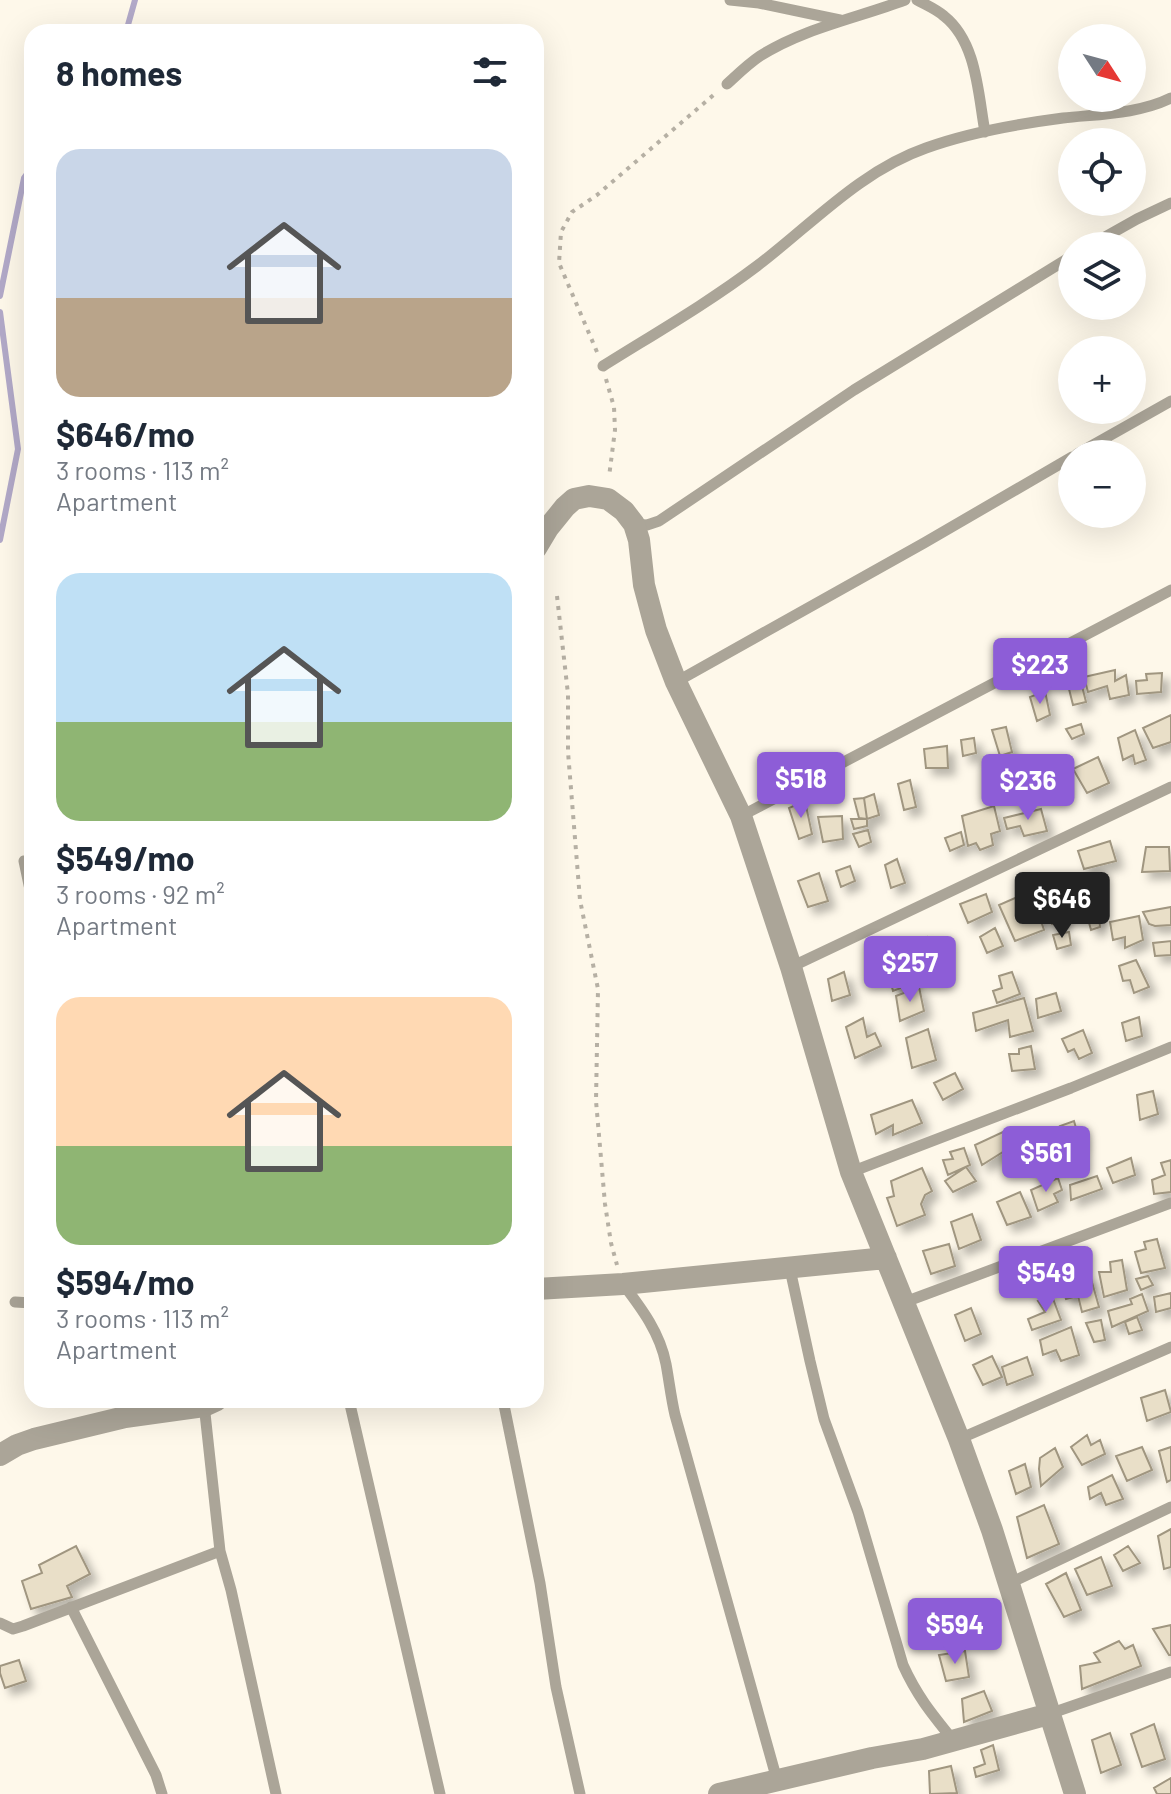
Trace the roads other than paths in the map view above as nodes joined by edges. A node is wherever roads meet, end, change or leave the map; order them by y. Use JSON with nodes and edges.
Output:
{"nodes":[{"id":1,"x":730,"y":0,"type":"edge"},
{"id":2,"x":905,"y":0,"type":"edge"},
{"id":3,"x":917,"y":0,"type":"edge"},
{"id":4,"x":844,"y":20,"type":"junction"},
{"id":5,"x":727,"y":84,"type":"road end"},
{"id":6,"x":1171,"y":98,"type":"edge"},
{"id":7,"x":985,"y":132,"type":"junction"},
{"id":8,"x":1171,"y":203,"type":"edge"},
{"id":9,"x":1114,"y":232,"type":"edge"},
{"id":10,"x":1058,"y":265,"type":"edge"},
{"id":11,"x":603,"y":366,"type":"road end"},
{"id":12,"x":1171,"y":401,"type":"edge"},
{"id":13,"x":1101,"y":440,"type":"edge"},
{"id":14,"x":1058,"y":464,"type":"edge"},
{"id":15,"x":634,"y":524,"type":"junction"},
{"id":16,"x":544,"y":535,"type":"edge"},
{"id":17,"x":1171,"y":590,"type":"edge"},
{"id":18,"x":676,"y":682,"type":"junction"},
{"id":19,"x":1171,"y":787,"type":"edge"},
{"id":20,"x":741,"y":816,"type":"junction"},
{"id":21,"x":791,"y":967,"type":"junction"},
{"id":22,"x":1171,"y":1047,"type":"edge"},
{"id":23,"x":851,"y":1172,"type":"junction"},
{"id":24,"x":1171,"y":1203,"type":"edge"},
{"id":25,"x":886,"y":1258,"type":"junction"},
{"id":26,"x":790,"y":1269,"type":"junction"},
{"id":27,"x":623,"y":1284,"type":"junction"},
{"id":28,"x":544,"y":1289,"type":"edge"},
{"id":29,"x":15,"y":1302,"type":"dead end"},
{"id":30,"x":905,"y":1302,"type":"junction"},
{"id":31,"x":24,"y":1303,"type":"edge"},
{"id":32,"x":1171,"y":1347,"type":"edge"},
{"id":33,"x":208,"y":1408,"type":"edge"},
{"id":34,"x":351,"y":1408,"type":"edge"},
{"id":35,"x":505,"y":1408,"type":"edge"},
{"id":36,"x":123,"y":1409,"type":"edge"},
{"id":37,"x":959,"y":1439,"type":"junction"},
{"id":38,"x":0,"y":1455,"type":"edge"},
{"id":39,"x":1171,"y":1507,"type":"edge"},
{"id":40,"x":220,"y":1551,"type":"junction"},
{"id":41,"x":1010,"y":1583,"type":"junction"},
{"id":42,"x":71,"y":1607,"type":"junction"},
{"id":43,"x":0,"y":1623,"type":"edge"},
{"id":44,"x":1171,"y":1672,"type":"edge"},
{"id":45,"x":1049,"y":1714,"type":"junction"},
{"id":46,"x":953,"y":1740,"type":"junction"},
{"id":47,"x":777,"y":1780,"type":"junction"},
{"id":48,"x":162,"y":1794,"type":"edge"},
{"id":49,"x":276,"y":1794,"type":"edge"},
{"id":50,"x":440,"y":1794,"type":"edge"},
{"id":51,"x":580,"y":1794,"type":"edge"},
{"id":52,"x":719,"y":1794,"type":"edge"},
{"id":53,"x":1075,"y":1794,"type":"edge"}],
"edges":[{"from":1,"to":4,"type":"lane"},
{"from":2,"to":4,"type":"lane"},
{"from":3,"to":7,"type":"lane"},
{"from":4,"to":5,"type":"lane"},
{"from":6,"to":7,"type":"lane"},
{"from":7,"to":11,"type":"lane"},
{"from":8,"to":9,"type":"lane"},
{"from":10,"to":15,"type":"lane"},
{"from":12,"to":13,"type":"lane"},
{"from":14,"to":18,"type":"lane"},
{"from":15,"to":16,"type":"street"},
{"from":15,"to":18,"type":"street"},
{"from":17,"to":20,"type":"lane"},
{"from":18,"to":20,"type":"street"},
{"from":19,"to":21,"type":"lane"},
{"from":20,"to":21,"type":"street"},
{"from":21,"to":23,"type":"street"},
{"from":22,"to":23,"type":"lane"},
{"from":23,"to":25,"type":"street"},
{"from":24,"to":30,"type":"lane"},
{"from":25,"to":26,"type":"street"},
{"from":25,"to":30,"type":"street"},
{"from":26,"to":27,"type":"street"},
{"from":26,"to":46,"type":"lane"},
{"from":27,"to":28,"type":"street"},
{"from":27,"to":47,"type":"lane"},
{"from":29,"to":31,"type":"lane"},
{"from":30,"to":37,"type":"street"},
{"from":32,"to":37,"type":"lane"},
{"from":33,"to":40,"type":"lane"},
{"from":34,"to":50,"type":"lane"},
{"from":35,"to":51,"type":"lane"},
{"from":36,"to":38,"type":"street"},
{"from":37,"to":41,"type":"street"},
{"from":39,"to":41,"type":"lane"},
{"from":40,"to":42,"type":"lane"},
{"from":40,"to":49,"type":"lane"},
{"from":41,"to":45,"type":"street"},
{"from":42,"to":43,"type":"lane"},
{"from":42,"to":48,"type":"lane"},
{"from":44,"to":45,"type":"lane"},
{"from":45,"to":46,"type":"street"},
{"from":45,"to":53,"type":"street"},
{"from":46,"to":47,"type":"street"},
{"from":47,"to":52,"type":"street"}]}
